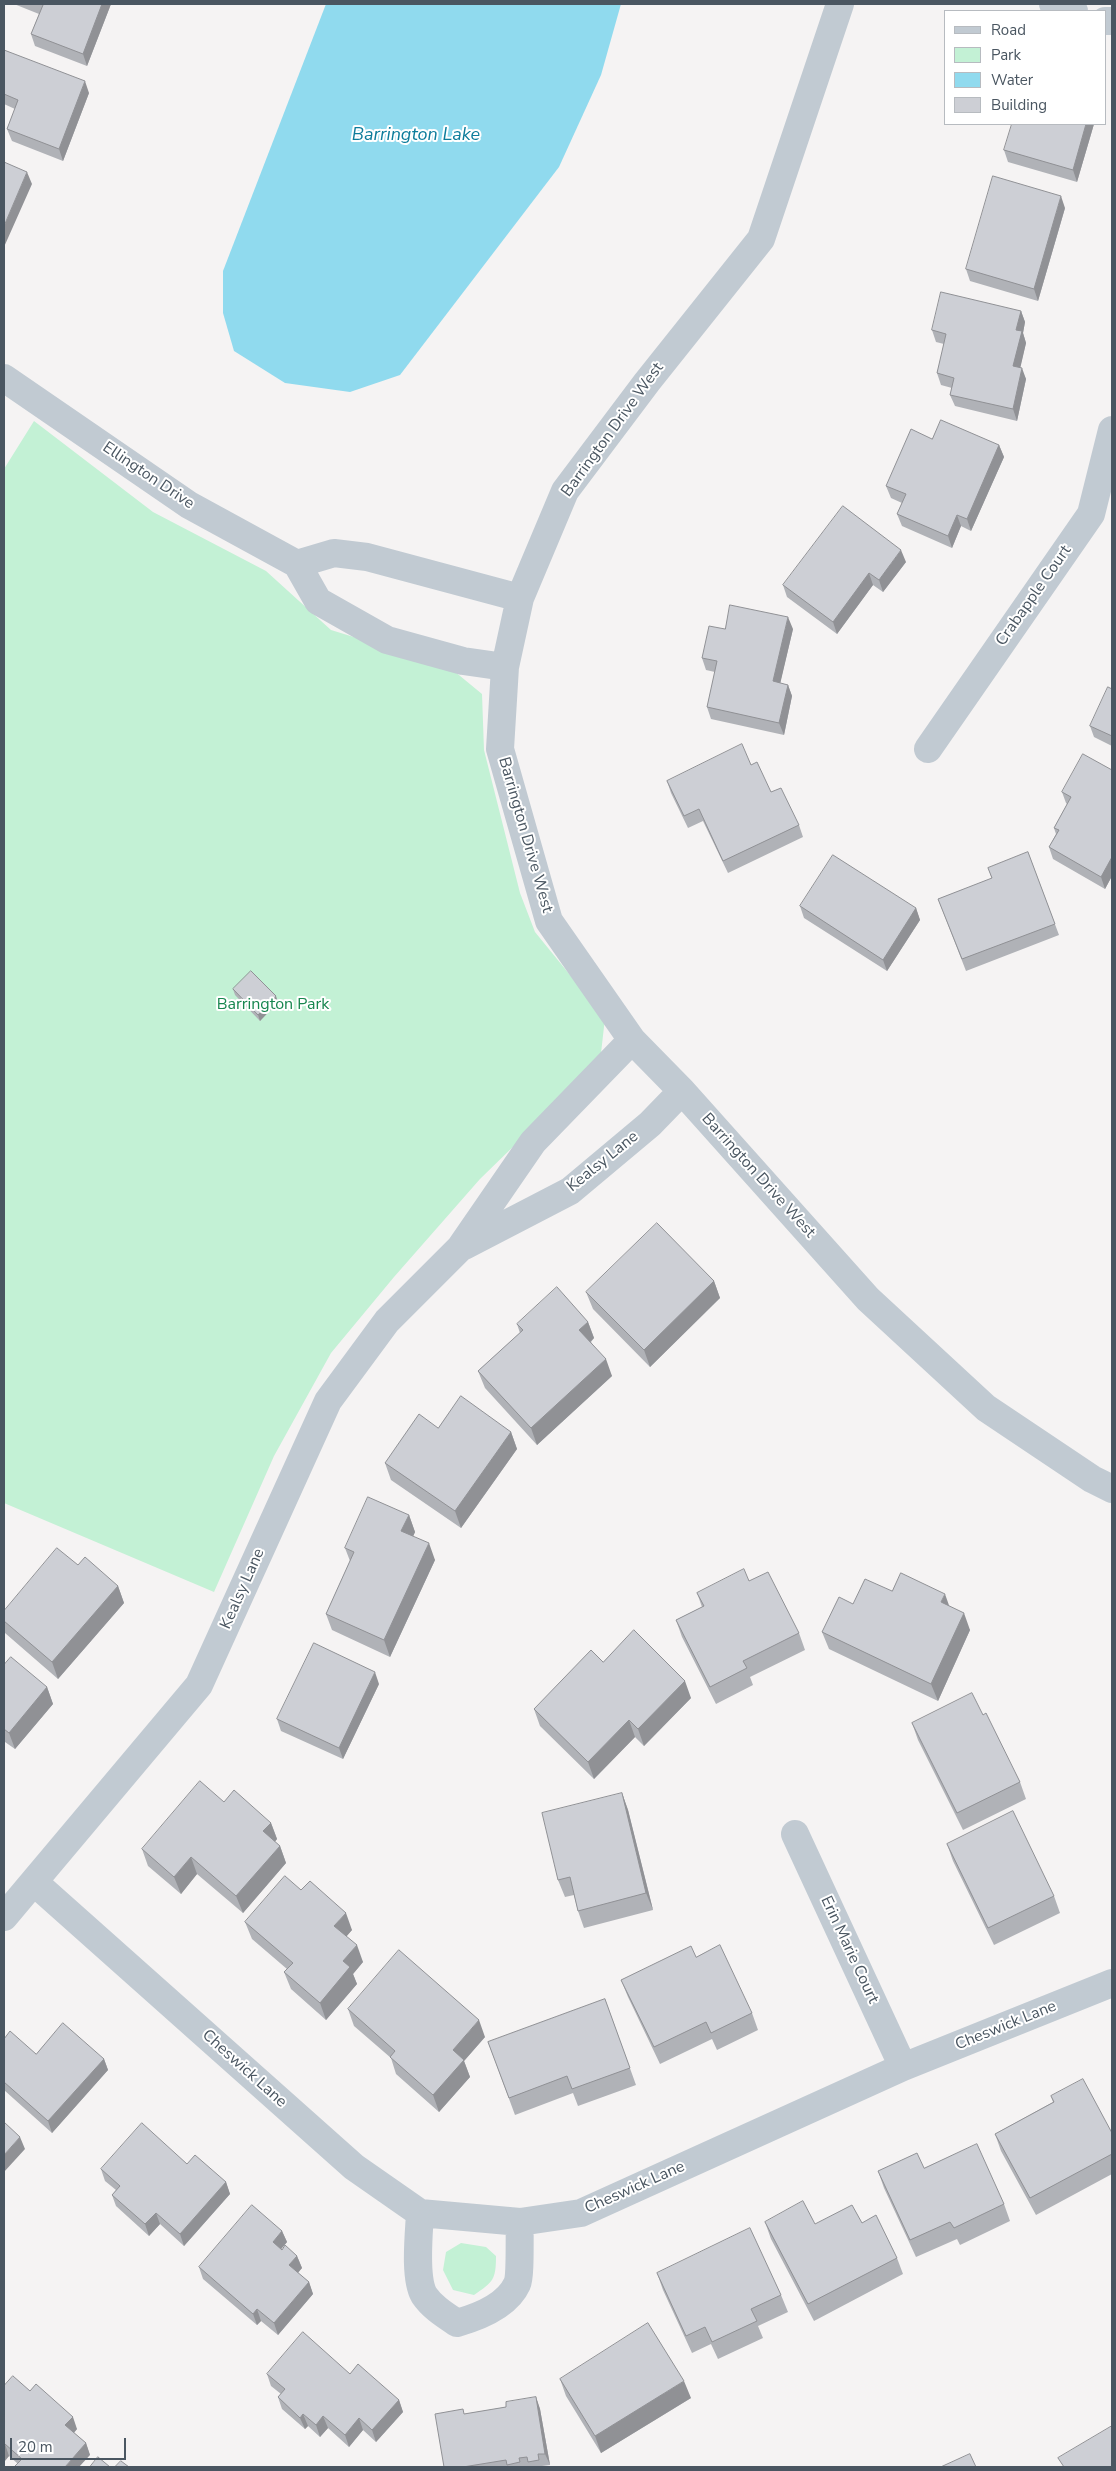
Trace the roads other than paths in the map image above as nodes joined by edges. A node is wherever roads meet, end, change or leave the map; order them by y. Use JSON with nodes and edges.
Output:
{"nodes":[{"id":1,"x":840,"y":4,"type":"edge"},
{"id":2,"x":1053,"y":4,"type":"edge"},
{"id":3,"x":1071,"y":10,"type":"edge"},
{"id":4,"x":4,"y":378,"type":"edge"},
{"id":5,"x":1112,"y":430,"type":"edge"},
{"id":6,"x":297,"y":564,"type":"junction"},
{"id":7,"x":520,"y":598,"type":"junction"},
{"id":8,"x":505,"y":667,"type":"junction"},
{"id":9,"x":928,"y":749,"type":"dead end"},
{"id":10,"x":632,"y":1040,"type":"junction"},
{"id":11,"x":682,"y":1091,"type":"junction"},
{"id":12,"x":460,"y":1248,"type":"junction"},
{"id":13,"x":1112,"y":1489,"type":"edge"},
{"id":14,"x":795,"y":1834,"type":"dead end"},
{"id":15,"x":35,"y":1883,"type":"junction"},
{"id":16,"x":4,"y":1917,"type":"edge"},
{"id":17,"x":1112,"y":1983,"type":"edge"},
{"id":18,"x":903,"y":2067,"type":"junction"},
{"id":19,"x":420,"y":2213,"type":"junction"},
{"id":20,"x":520,"y":2222,"type":"junction"}],
"edges":[{"from":1,"to":7,"type":"street","name":"Barrington Drive West"},
{"from":2,"to":3,"type":"street"},
{"from":4,"to":6,"type":"street","name":"Ellington Drive"},
{"from":5,"to":9,"type":"street","name":"Crabapple Court"},
{"from":6,"to":7,"type":"street"},
{"from":6,"to":8,"type":"street"},
{"from":7,"to":8,"type":"street","name":"Barrington Drive West"},
{"from":8,"to":10,"type":"street","name":"Barrington Drive West"},
{"from":10,"to":11,"type":"street","name":"Barrington Drive West"},
{"from":10,"to":12,"type":"street","name":"Kealsy Lane"},
{"from":11,"to":12,"type":"street","name":"Kealsy Lane"},
{"from":11,"to":13,"type":"street","name":"Barrington Drive West"},
{"from":12,"to":15,"type":"street","name":"Kealsy Lane"},
{"from":14,"to":18,"type":"street","name":"Erin Marie Court"},
{"from":15,"to":16,"type":"street","name":"Kealsy Lane"},
{"from":15,"to":19,"type":"street","name":"Cheswick Lane"},
{"from":17,"to":18,"type":"street","name":"Cheswick Lane"},
{"from":18,"to":20,"type":"street","name":"Cheswick Lane"},
{"from":19,"to":20,"type":"street","name":"Cheswick Lane"},
{"from":19,"to":20,"type":"street"}]}
